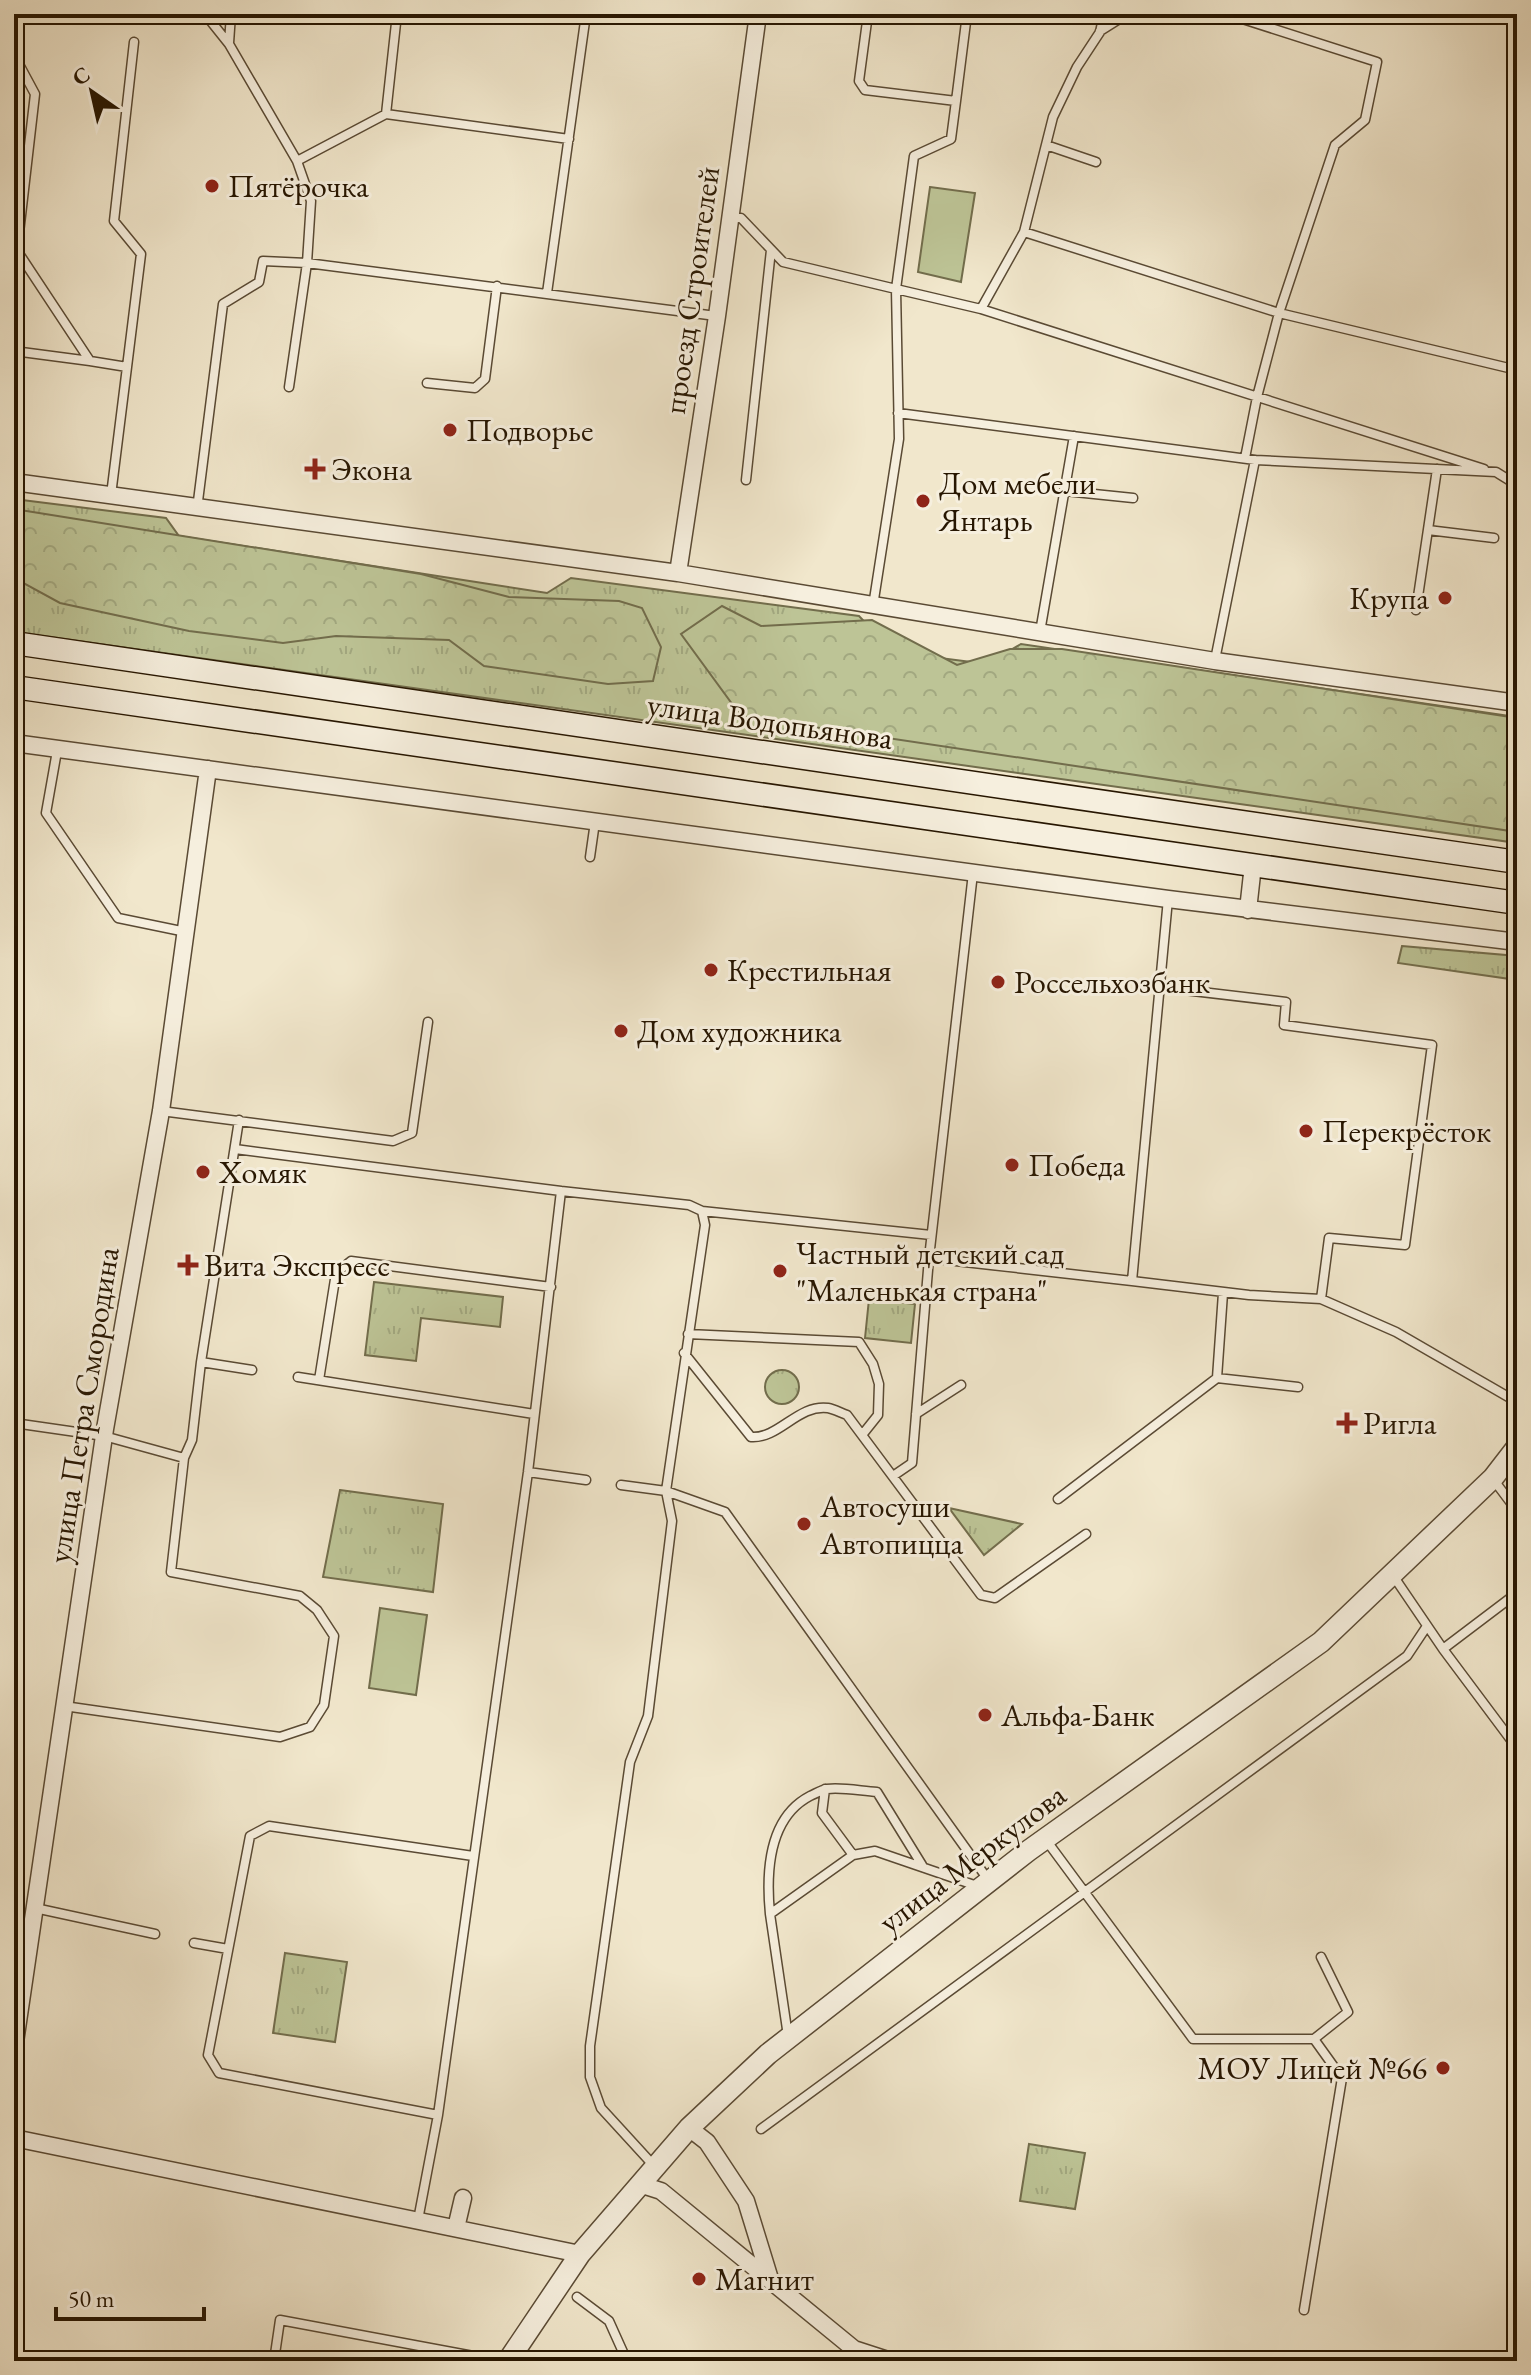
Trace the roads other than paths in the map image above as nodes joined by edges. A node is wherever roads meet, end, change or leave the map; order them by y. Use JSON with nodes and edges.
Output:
{"nodes":[{"id":1,"x":16,"y":14,"type":"edge"},
{"id":2,"x":205,"y":14,"type":"edge"},
{"id":3,"x":231,"y":14,"type":"edge"},
{"id":4,"x":397,"y":14,"type":"edge"},
{"id":5,"x":586,"y":14,"type":"edge"},
{"id":6,"x":758,"y":14,"type":"edge"},
{"id":7,"x":868,"y":14,"type":"edge"},
{"id":8,"x":967,"y":14,"type":"edge"},
{"id":9,"x":1104,"y":14,"type":"edge"},
{"id":10,"x":1127,"y":14,"type":"edge"},
{"id":11,"x":1227,"y":14,"type":"edge"},
{"id":12,"x":1100,"y":32,"type":"junction"},
{"id":13,"x":134,"y":42,"type":"dead end"},
{"id":14,"x":229,"y":44,"type":"junction"},
{"id":15,"x":956,"y":101,"type":"junction"},
{"id":16,"x":386,"y":114,"type":"junction"},
{"id":17,"x":569,"y":139,"type":"junction"},
{"id":18,"x":1046,"y":145,"type":"junction"},
{"id":19,"x":297,"y":161,"type":"junction"},
{"id":20,"x":1096,"y":162,"type":"dead end"},
{"id":21,"x":730,"y":218,"type":"junction"},
{"id":22,"x":1024,"y":232,"type":"junction"},
{"id":23,"x":16,"y":248,"type":"edge"},
{"id":24,"x":771,"y":250,"type":"junction"},
{"id":25,"x":307,"y":263,"type":"junction"},
{"id":26,"x":497,"y":286,"type":"junction"},
{"id":27,"x":896,"y":289,"type":"junction"},
{"id":28,"x":547,"y":293,"type":"junction"},
{"id":29,"x":981,"y":309,"type":"junction"},
{"id":30,"x":1279,"y":313,"type":"junction"},
{"id":31,"x":717,"y":316,"type":"junction"},
{"id":32,"x":14,"y":351,"type":"edge"},
{"id":33,"x":90,"y":361,"type":"junction"},
{"id":34,"x":127,"y":367,"type":"junction"},
{"id":35,"x":1517,"y":370,"type":"edge"},
{"id":36,"x":427,"y":383,"type":"dead end"},
{"id":37,"x":289,"y":387,"type":"dead end"},
{"id":38,"x":1257,"y":397,"type":"junction"},
{"id":39,"x":898,"y":413,"type":"junction"},
{"id":40,"x":1074,"y":436,"type":"junction"},
{"id":41,"x":1245,"y":458,"type":"junction"},
{"id":42,"x":1255,"y":460,"type":"junction"},
{"id":43,"x":1437,"y":469,"type":"junction"},
{"id":44,"x":1496,"y":472,"type":"junction"},
{"id":45,"x":746,"y":480,"type":"dead end"},
{"id":46,"x":14,"y":482,"type":"edge"},
{"id":47,"x":1517,"y":485,"type":"edge"},
{"id":48,"x":1065,"y":491,"type":"junction"},
{"id":49,"x":111,"y":496,"type":"junction"},
{"id":50,"x":1133,"y":498,"type":"dead end"},
{"id":51,"x":197,"y":509,"type":"junction"},
{"id":52,"x":1428,"y":530,"type":"junction"},
{"id":53,"x":1494,"y":538,"type":"dead end"},
{"id":54,"x":678,"y":573,"type":"junction"},
{"id":55,"x":872,"y":606,"type":"junction"},
{"id":56,"x":1416,"y":610,"type":"dead end"},
{"id":57,"x":1040,"y":633,"type":"junction"},
{"id":58,"x":14,"y":643,"type":"edge"},
{"id":59,"x":1215,"y":661,"type":"junction"},
{"id":60,"x":14,"y":687,"type":"edge"},
{"id":61,"x":1517,"y":703,"type":"edge"},
{"id":62,"x":14,"y":743,"type":"edge"},
{"id":63,"x":57,"y":751,"type":"junction"},
{"id":64,"x":208,"y":769,"type":"junction"},
{"id":65,"x":595,"y":821,"type":"junction"},
{"id":66,"x":590,"y":857,"type":"dead end"},
{"id":67,"x":1517,"y":862,"type":"edge"},
{"id":68,"x":1253,"y":865,"type":"junction"},
{"id":69,"x":973,"y":873,"type":"junction"},
{"id":70,"x":1168,"y":899,"type":"junction"},
{"id":71,"x":1517,"y":903,"type":"edge"},
{"id":72,"x":1248,"y":910,"type":"junction"},
{"id":73,"x":187,"y":933,"type":"junction"},
{"id":74,"x":1517,"y":942,"type":"edge"},
{"id":75,"x":1159,"y":987,"type":"junction"},
{"id":76,"x":428,"y":1022,"type":"dead end"},
{"id":77,"x":161,"y":1111,"type":"junction"},
{"id":78,"x":239,"y":1120,"type":"junction"},
{"id":79,"x":235,"y":1149,"type":"junction"},
{"id":80,"x":561,"y":1191,"type":"junction"},
{"id":81,"x":702,"y":1211,"type":"junction"},
{"id":82,"x":931,"y":1235,"type":"junction"},
{"id":83,"x":929,"y":1258,"type":"junction"},
{"id":84,"x":1132,"y":1281,"type":"junction"},
{"id":85,"x":551,"y":1287,"type":"junction"},
{"id":86,"x":1223,"y":1293,"type":"junction"},
{"id":87,"x":1321,"y":1299,"type":"junction"},
{"id":88,"x":688,"y":1334,"type":"junction"},
{"id":89,"x":684,"y":1353,"type":"junction"},
{"id":90,"x":201,"y":1362,"type":"junction"},
{"id":91,"x":252,"y":1370,"type":"dead end"},
{"id":92,"x":298,"y":1377,"type":"dead end"},
{"id":93,"x":1217,"y":1378,"type":"junction"},
{"id":94,"x":319,"y":1380,"type":"junction"},
{"id":95,"x":961,"y":1385,"type":"dead end"},
{"id":96,"x":1298,"y":1387,"type":"dead end"},
{"id":97,"x":1517,"y":1402,"type":"edge"},
{"id":98,"x":534,"y":1414,"type":"junction"},
{"id":99,"x":916,"y":1414,"type":"junction"},
{"id":100,"x":14,"y":1423,"type":"edge"},
{"id":101,"x":862,"y":1435,"type":"junction"},
{"id":102,"x":104,"y":1436,"type":"junction"},
{"id":103,"x":1517,"y":1447,"type":"edge"},
{"id":104,"x":184,"y":1458,"type":"junction"},
{"id":105,"x":528,"y":1472,"type":"junction"},
{"id":106,"x":893,"y":1476,"type":"junction"},
{"id":107,"x":1493,"y":1478,"type":"junction"},
{"id":108,"x":586,"y":1480,"type":"dead end"},
{"id":109,"x":621,"y":1485,"type":"dead end"},
{"id":110,"x":666,"y":1491,"type":"junction"},
{"id":111,"x":1058,"y":1499,"type":"dead end"},
{"id":112,"x":1517,"y":1511,"type":"edge"},
{"id":113,"x":1086,"y":1534,"type":"dead end"},
{"id":114,"x":1392,"y":1574,"type":"junction"},
{"id":115,"x":1517,"y":1593,"type":"edge"},
{"id":116,"x":1427,"y":1626,"type":"junction"},
{"id":117,"x":1443,"y":1649,"type":"junction"},
{"id":118,"x":64,"y":1706,"type":"junction"},
{"id":119,"x":1517,"y":1748,"type":"edge"},
{"id":120,"x":825,"y":1789,"type":"junction"},
{"id":121,"x":1045,"y":1839,"type":"junction"},
{"id":122,"x":853,"y":1855,"type":"junction"},
{"id":123,"x":473,"y":1856,"type":"junction"},
{"id":124,"x":922,"y":1865,"type":"junction"},
{"id":125,"x":985,"y":1884,"type":"junction"},
{"id":126,"x":1084,"y":1892,"type":"junction"},
{"id":127,"x":35,"y":1908,"type":"junction"},
{"id":128,"x":770,"y":1914,"type":"junction"},
{"id":129,"x":155,"y":1934,"type":"dead end"},
{"id":130,"x":194,"y":1943,"type":"dead end"},
{"id":131,"x":228,"y":1949,"type":"junction"},
{"id":132,"x":1321,"y":1957,"type":"dead end"},
{"id":133,"x":19,"y":1983,"type":"edge"},
{"id":134,"x":788,"y":2037,"type":"junction"},
{"id":135,"x":1314,"y":2039,"type":"junction"},
{"id":136,"x":14,"y":2049,"type":"edge"},
{"id":137,"x":438,"y":2115,"type":"junction"},
{"id":138,"x":689,"y":2128,"type":"junction"},
{"id":139,"x":761,"y":2129,"type":"dead end"},
{"id":140,"x":14,"y":2138,"type":"edge"},
{"id":141,"x":655,"y":2167,"type":"junction"},
{"id":142,"x":639,"y":2184,"type":"junction"},
{"id":143,"x":463,"y":2198,"type":"dead end"},
{"id":144,"x":418,"y":2221,"type":"junction"},
{"id":145,"x":456,"y":2228,"type":"junction"},
{"id":146,"x":580,"y":2254,"type":"junction"},
{"id":147,"x":771,"y":2280,"type":"junction"},
{"id":148,"x":577,"y":2297,"type":"dead end"},
{"id":149,"x":1304,"y":2310,"type":"dead end"},
{"id":150,"x":274,"y":2361,"type":"edge"},
{"id":151,"x":500,"y":2361,"type":"edge"},
{"id":152,"x":508,"y":2361,"type":"edge"},
{"id":153,"x":627,"y":2361,"type":"edge"},
{"id":154,"x":891,"y":2361,"type":"edge"}],
"edges":[{"from":1,"to":23,"type":"lane"},
{"from":2,"to":14,"type":"lane"},
{"from":3,"to":14,"type":"lane"},
{"from":4,"to":16,"type":"lane"},
{"from":5,"to":17,"type":"lane"},
{"from":6,"to":21,"type":"street","name":"проезд Строителей"},
{"from":7,"to":15,"type":"lane"},
{"from":8,"to":15,"type":"lane"},
{"from":9,"to":12,"type":"lane"},
{"from":10,"to":12,"type":"lane"},
{"from":11,"to":30,"type":"lane"},
{"from":12,"to":18,"type":"lane"},
{"from":13,"to":34,"type":"lane"},
{"from":14,"to":19,"type":"lane"},
{"from":15,"to":27,"type":"lane"},
{"from":16,"to":17,"type":"lane"},
{"from":16,"to":19,"type":"lane"},
{"from":17,"to":28,"type":"lane"},
{"from":18,"to":20,"type":"lane"},
{"from":18,"to":22,"type":"lane"},
{"from":19,"to":25,"type":"lane"},
{"from":21,"to":24,"type":"lane"},
{"from":21,"to":31,"type":"street","name":"проезд Строителей"},
{"from":22,"to":29,"type":"lane"},
{"from":22,"to":30,"type":"lane"},
{"from":23,"to":33,"type":"lane"},
{"from":24,"to":27,"type":"lane"},
{"from":24,"to":45,"type":"lane"},
{"from":25,"to":26,"type":"lane"},
{"from":25,"to":37,"type":"lane"},
{"from":25,"to":51,"type":"lane"},
{"from":26,"to":28,"type":"lane"},
{"from":26,"to":36,"type":"lane"},
{"from":27,"to":29,"type":"lane"},
{"from":27,"to":39,"type":"lane"},
{"from":28,"to":31,"type":"lane"},
{"from":29,"to":38,"type":"lane"},
{"from":30,"to":35,"type":"lane"},
{"from":30,"to":38,"type":"lane"},
{"from":31,"to":54,"type":"street","name":"проезд Строителей"},
{"from":32,"to":33,"type":"lane"},
{"from":33,"to":34,"type":"lane"},
{"from":34,"to":49,"type":"lane"},
{"from":38,"to":41,"type":"lane"},
{"from":38,"to":44,"type":"lane"},
{"from":39,"to":40,"type":"lane"},
{"from":39,"to":55,"type":"lane"},
{"from":40,"to":41,"type":"lane"},
{"from":40,"to":48,"type":"lane"},
{"from":41,"to":42,"type":"lane"},
{"from":42,"to":43,"type":"lane"},
{"from":42,"to":59,"type":"lane"},
{"from":43,"to":44,"type":"lane"},
{"from":43,"to":52,"type":"lane"},
{"from":44,"to":47,"type":"lane"},
{"from":46,"to":49,"type":"street"},
{"from":48,"to":50,"type":"lane"},
{"from":48,"to":57,"type":"lane"},
{"from":49,"to":51,"type":"street"},
{"from":51,"to":54,"type":"street"},
{"from":52,"to":53,"type":"lane"},
{"from":52,"to":56,"type":"lane"},
{"from":54,"to":55,"type":"street"},
{"from":55,"to":57,"type":"street"},
{"from":57,"to":59,"type":"street"},
{"from":58,"to":67,"type":"main road","name":"улица Водопьянова"},
{"from":59,"to":61,"type":"street"},
{"from":60,"to":68,"type":"main road"},
{"from":62,"to":63,"type":"street"},
{"from":63,"to":64,"type":"street"},
{"from":63,"to":73,"type":"lane"},
{"from":64,"to":65,"type":"street"},
{"from":64,"to":73,"type":"street","name":"улица Петра Смородина"},
{"from":65,"to":66,"type":"lane"},
{"from":65,"to":69,"type":"street"},
{"from":68,"to":71,"type":"main road"},
{"from":68,"to":72,"type":"street"},
{"from":69,"to":70,"type":"street"},
{"from":69,"to":82,"type":"lane"},
{"from":70,"to":72,"type":"street"},
{"from":70,"to":75,"type":"lane"},
{"from":72,"to":74,"type":"street"},
{"from":73,"to":77,"type":"street","name":"улица Петра Смородина"},
{"from":75,"to":84,"type":"lane"},
{"from":75,"to":87,"type":"lane"},
{"from":76,"to":78,"type":"lane"},
{"from":77,"to":78,"type":"lane"},
{"from":77,"to":102,"type":"street","name":"улица Петра Смородина"},
{"from":78,"to":79,"type":"lane"},
{"from":79,"to":80,"type":"lane"},
{"from":79,"to":90,"type":"lane"},
{"from":80,"to":81,"type":"lane"},
{"from":80,"to":85,"type":"lane"},
{"from":81,"to":82,"type":"lane"},
{"from":81,"to":88,"type":"lane"},
{"from":82,"to":83,"type":"lane"},
{"from":83,"to":84,"type":"lane"},
{"from":83,"to":99,"type":"lane"},
{"from":84,"to":86,"type":"lane"},
{"from":85,"to":94,"type":"lane"},
{"from":85,"to":98,"type":"lane"},
{"from":86,"to":87,"type":"lane"},
{"from":86,"to":93,"type":"lane"},
{"from":87,"to":97,"type":"lane"},
{"from":88,"to":89,"type":"lane"},
{"from":88,"to":101,"type":"lane"},
{"from":89,"to":101,"type":"lane"},
{"from":89,"to":110,"type":"lane"},
{"from":90,"to":91,"type":"lane"},
{"from":90,"to":104,"type":"lane"},
{"from":92,"to":94,"type":"lane"},
{"from":93,"to":96,"type":"lane"},
{"from":93,"to":111,"type":"lane"},
{"from":94,"to":98,"type":"lane"},
{"from":95,"to":99,"type":"lane"},
{"from":98,"to":105,"type":"lane"},
{"from":99,"to":106,"type":"lane"},
{"from":100,"to":102,"type":"lane"},
{"from":101,"to":106,"type":"lane"},
{"from":102,"to":104,"type":"lane"},
{"from":102,"to":118,"type":"street","name":"улица Петра Смородина"},
{"from":103,"to":107,"type":"street","name":"улица Меркулова"},
{"from":104,"to":118,"type":"lane"},
{"from":105,"to":108,"type":"lane"},
{"from":105,"to":123,"type":"lane"},
{"from":106,"to":113,"type":"lane"},
{"from":107,"to":112,"type":"lane"},
{"from":107,"to":114,"type":"street","name":"улица Меркулова"},
{"from":109,"to":110,"type":"lane"},
{"from":110,"to":125,"type":"lane"},
{"from":110,"to":141,"type":"lane"},
{"from":114,"to":116,"type":"lane"},
{"from":114,"to":121,"type":"street","name":"улица Меркулова"},
{"from":115,"to":117,"type":"lane"},
{"from":116,"to":117,"type":"lane"},
{"from":116,"to":126,"type":"lane"},
{"from":117,"to":119,"type":"lane"},
{"from":118,"to":127,"type":"street","name":"улица Петра Смородина"},
{"from":120,"to":122,"type":"lane"},
{"from":120,"to":124,"type":"lane"},
{"from":120,"to":128,"type":"lane"},
{"from":121,"to":125,"type":"street","name":"улица Меркулова"},
{"from":121,"to":126,"type":"lane"},
{"from":122,"to":124,"type":"lane"},
{"from":122,"to":128,"type":"lane"},
{"from":123,"to":131,"type":"lane"},
{"from":123,"to":137,"type":"lane"},
{"from":124,"to":125,"type":"lane"},
{"from":125,"to":134,"type":"street","name":"улица Меркулова"},
{"from":126,"to":135,"type":"lane"},
{"from":126,"to":139,"type":"lane"},
{"from":127,"to":129,"type":"lane"},
{"from":127,"to":133,"type":"street","name":"улица Петра Смородина"},
{"from":128,"to":134,"type":"lane"},
{"from":130,"to":131,"type":"lane"},
{"from":131,"to":137,"type":"lane"},
{"from":132,"to":135,"type":"lane"},
{"from":133,"to":136,"type":"street","name":"улица Петра Смородина"},
{"from":134,"to":138,"type":"street","name":"улица Меркулова"},
{"from":135,"to":149,"type":"lane"},
{"from":137,"to":144,"type":"lane"},
{"from":138,"to":141,"type":"street","name":"улица Меркулова"},
{"from":138,"to":147,"type":"street"},
{"from":140,"to":144,"type":"street"},
{"from":141,"to":142,"type":"street","name":"улица Меркулова"},
{"from":142,"to":146,"type":"street","name":"улица Меркулова"},
{"from":142,"to":147,"type":"street"},
{"from":143,"to":145,"type":"street"},
{"from":144,"to":145,"type":"street"},
{"from":145,"to":146,"type":"street"},
{"from":146,"to":152,"type":"street","name":"улица Меркулова"},
{"from":147,"to":154,"type":"street"},
{"from":148,"to":153,"type":"lane"},
{"from":150,"to":151,"type":"lane"}]}
